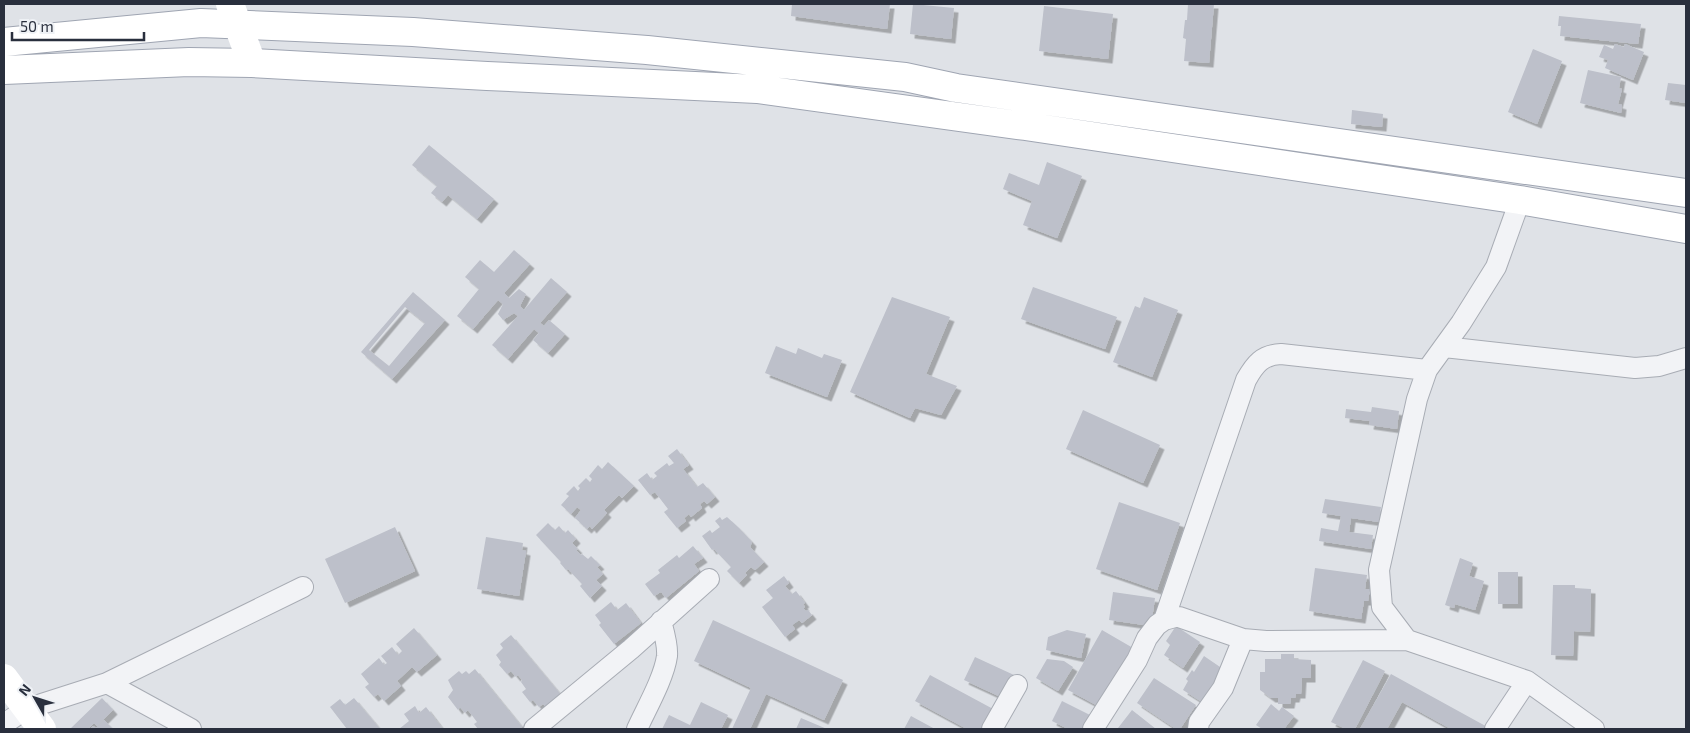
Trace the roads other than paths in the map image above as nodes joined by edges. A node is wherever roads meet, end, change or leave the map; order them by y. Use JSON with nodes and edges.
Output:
{"nodes":[{"id":1,"x":233,"y":14,"type":"edge"},
{"id":2,"x":354,"y":30,"type":"junction"},
{"id":3,"x":4,"y":42,"type":"edge"},
{"id":4,"x":252,"y":63,"type":"junction"},
{"id":5,"x":350,"y":68,"type":"junction"},
{"id":6,"x":4,"y":70,"type":"edge"},
{"id":7,"x":1000,"y":93,"type":"junction"},
{"id":8,"x":997,"y":122,"type":"junction"},
{"id":9,"x":1686,"y":193,"type":"edge"},
{"id":10,"x":1520,"y":200,"type":"junction"},
{"id":11,"x":1686,"y":229,"type":"edge"},
{"id":12,"x":1444,"y":346,"type":"junction"},
{"id":13,"x":1686,"y":358,"type":"edge"},
{"id":14,"x":1427,"y":370,"type":"junction"},
{"id":15,"x":709,"y":580,"type":"dead end"},
{"id":16,"x":303,"y":587,"type":"dead end"},
{"id":17,"x":1164,"y":620,"type":"junction"},
{"id":18,"x":661,"y":621,"type":"junction"},
{"id":19,"x":1243,"y":639,"type":"junction"},
{"id":20,"x":1407,"y":640,"type":"junction"},
{"id":21,"x":4,"y":678,"type":"edge"},
{"id":22,"x":1527,"y":680,"type":"junction"},
{"id":23,"x":107,"y":683,"type":"junction"},
{"id":24,"x":1017,"y":685,"type":"dead end"},
{"id":25,"x":34,"y":719,"type":"edge"},
{"id":26,"x":4,"y":724,"type":"edge"},
{"id":27,"x":191,"y":729,"type":"edge"},
{"id":28,"x":534,"y":729,"type":"edge"},
{"id":29,"x":637,"y":729,"type":"edge"},
{"id":30,"x":992,"y":729,"type":"edge"},
{"id":31,"x":1093,"y":729,"type":"edge"},
{"id":32,"x":1198,"y":729,"type":"edge"},
{"id":33,"x":1495,"y":729,"type":"edge"},
{"id":34,"x":1594,"y":729,"type":"edge"}],
"edges":[{"from":1,"to":2,"type":"main road"},
{"from":1,"to":3,"type":"main road"},
{"from":1,"to":4,"type":"main road"},
{"from":2,"to":5,"type":"main road"},
{"from":2,"to":7,"type":"main road"},
{"from":4,"to":5,"type":"main road"},
{"from":4,"to":6,"type":"main road"},
{"from":5,"to":8,"type":"main road"},
{"from":7,"to":8,"type":"main road"},
{"from":7,"to":9,"type":"main road"},
{"from":8,"to":10,"type":"main road"},
{"from":10,"to":11,"type":"main road"},
{"from":10,"to":12,"type":"street"},
{"from":12,"to":13,"type":"street"},
{"from":12,"to":14,"type":"street"},
{"from":14,"to":17,"type":"street"},
{"from":14,"to":20,"type":"street"},
{"from":15,"to":18,"type":"street"},
{"from":16,"to":23,"type":"street"},
{"from":17,"to":19,"type":"street"},
{"from":17,"to":31,"type":"street"},
{"from":18,"to":28,"type":"street"},
{"from":18,"to":29,"type":"street"},
{"from":19,"to":20,"type":"street"},
{"from":19,"to":32,"type":"street"},
{"from":20,"to":22,"type":"street"},
{"from":21,"to":25,"type":"main road"},
{"from":22,"to":33,"type":"street"},
{"from":22,"to":34,"type":"street"},
{"from":23,"to":25,"type":"street"},
{"from":23,"to":27,"type":"street"},
{"from":24,"to":30,"type":"street"},
{"from":25,"to":26,"type":"street"}]}
